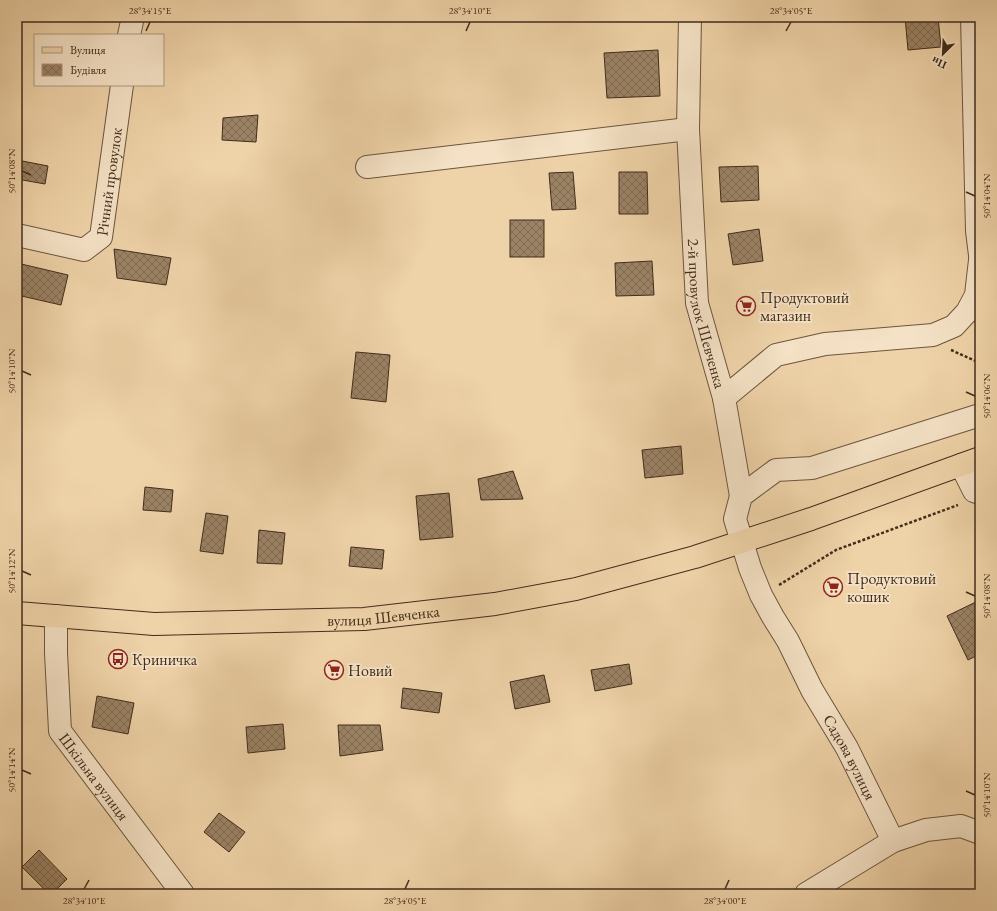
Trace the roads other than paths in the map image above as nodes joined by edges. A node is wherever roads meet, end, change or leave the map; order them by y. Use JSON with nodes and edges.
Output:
{"nodes":[{"id":1,"x":133,"y":17,"type":"edge"},
{"id":2,"x":690,"y":17,"type":"edge"},
{"id":3,"x":972,"y":17,"type":"edge"},
{"id":4,"x":129,"y":34,"type":"edge"},
{"id":5,"x":122,"y":86,"type":"edge"},
{"id":6,"x":688,"y":129,"type":"junction"},
{"id":7,"x":366,"y":167,"type":"dead end"},
{"id":8,"x":17,"y":235,"type":"edge"},
{"id":9,"x":980,"y":255,"type":"edge"},
{"id":10,"x":980,"y":260,"type":"edge"},
{"id":11,"x":724,"y":398,"type":"junction"},
{"id":12,"x":980,"y":415,"type":"edge"},
{"id":13,"x":970,"y":461,"type":"edge"},
{"id":14,"x":980,"y":493,"type":"edge"},
{"id":15,"x":741,"y":496,"type":"junction"},
{"id":16,"x":742,"y":542,"type":"junction"},
{"id":17,"x":17,"y":613,"type":"edge"},
{"id":18,"x":56,"y":616,"type":"junction"},
{"id":19,"x":980,"y":833,"type":"edge"},
{"id":20,"x":893,"y":841,"type":"junction"},
{"id":21,"x":183,"y":894,"type":"edge"},
{"id":22,"x":806,"y":894,"type":"edge"}],
"edges":[{"from":1,"to":4,"type":"street"},
{"from":2,"to":6,"type":"street","name":"2-й провулок Шевченка"},
{"from":3,"to":9,"type":"street"},
{"from":5,"to":8,"type":"street","name":"Річний провулок"},
{"from":6,"to":7,"type":"street"},
{"from":6,"to":11,"type":"street","name":"2-й провулок Шевченка"},
{"from":10,"to":11,"type":"street"},
{"from":11,"to":15,"type":"street","name":"2-й провулок Шевченка"},
{"from":12,"to":15,"type":"street"},
{"from":13,"to":14,"type":"street"},
{"from":13,"to":16,"type":"main road","name":"вулиця Шевченка"},
{"from":15,"to":16,"type":"street","name":"Садова вулиця"},
{"from":16,"to":18,"type":"main road","name":"вулиця Шевченка"},
{"from":16,"to":20,"type":"street","name":"Садова вулиця"},
{"from":17,"to":18,"type":"main road","name":"вулиця Шевченка"},
{"from":18,"to":21,"type":"street","name":"Шкільна вулиця"},
{"from":19,"to":20,"type":"street"},
{"from":20,"to":22,"type":"street"}]}
